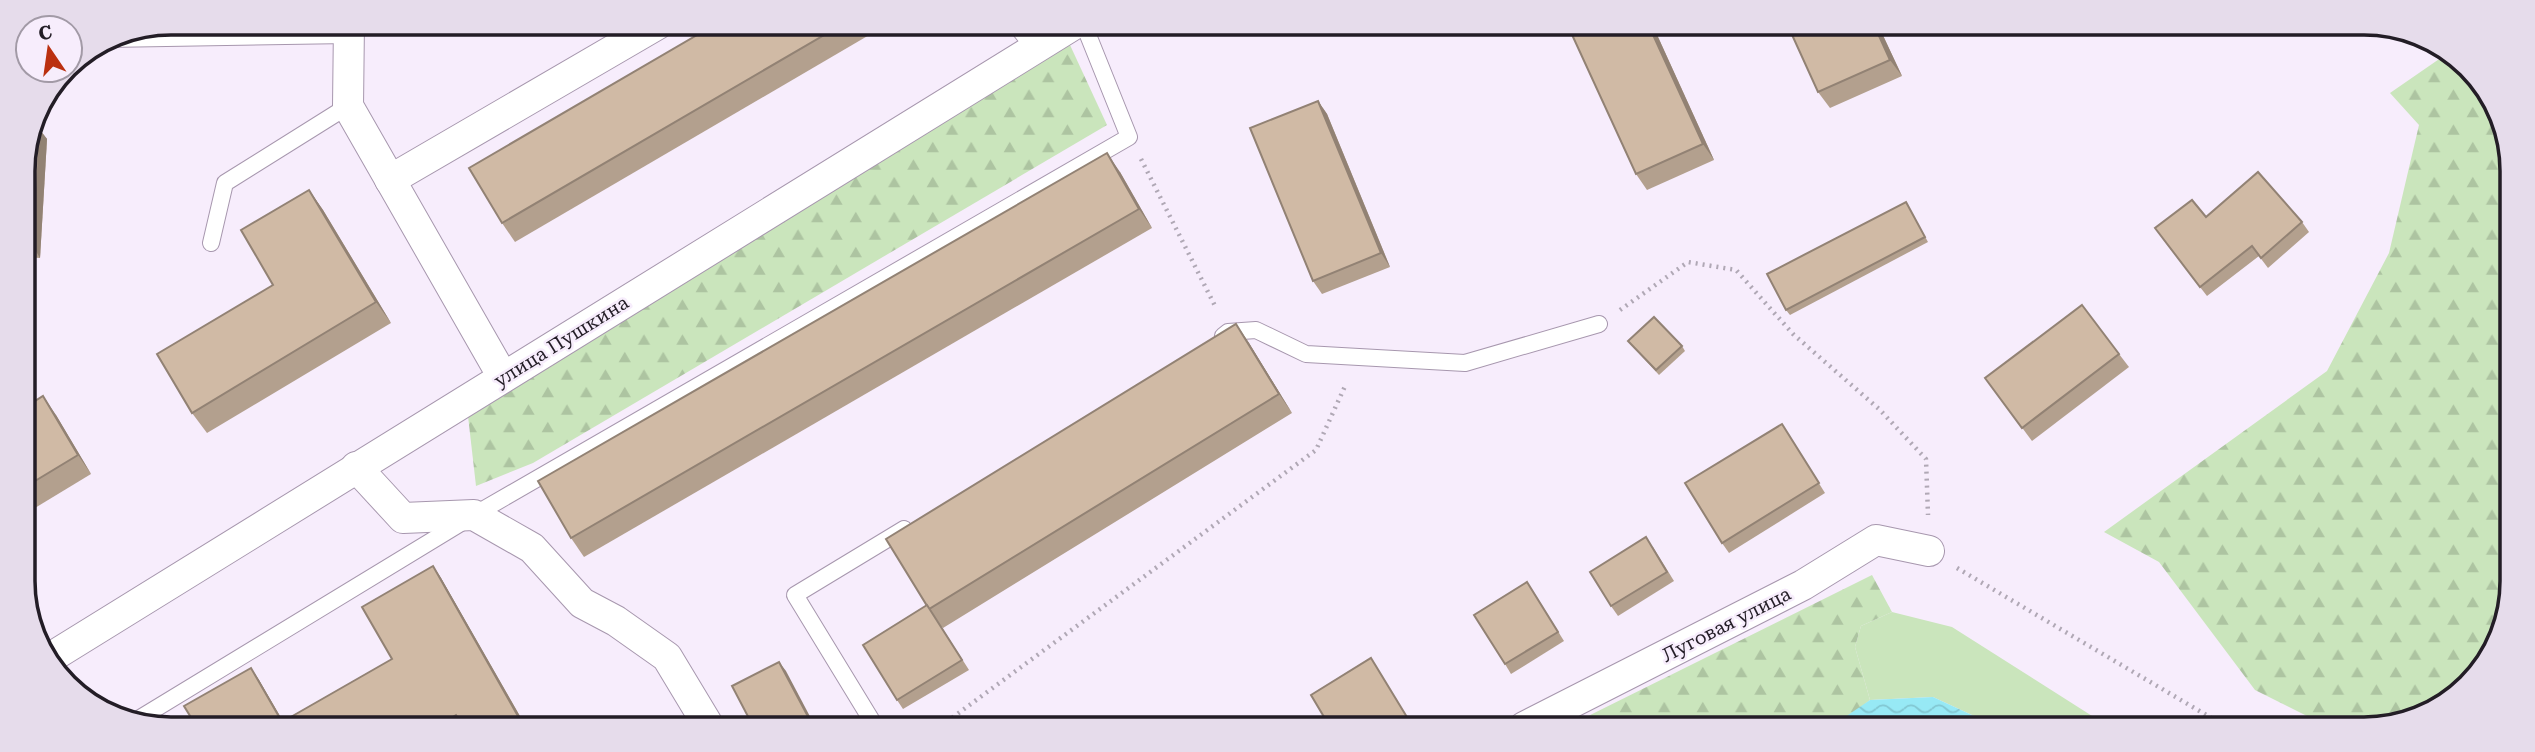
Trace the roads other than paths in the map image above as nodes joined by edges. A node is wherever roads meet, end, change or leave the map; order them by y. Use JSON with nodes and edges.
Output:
{"nodes":[{"id":1,"x":204,"y":35,"type":"edge"},
{"id":2,"x":349,"y":35,"type":"edge"},
{"id":3,"x":639,"y":35,"type":"edge"},
{"id":4,"x":1024,"y":35,"type":"edge"},
{"id":5,"x":1057,"y":35,"type":"edge"},
{"id":6,"x":1088,"y":35,"type":"edge"},
{"id":7,"x":148,"y":37,"type":"edge"},
{"id":8,"x":1035,"y":49,"type":"junction"},
{"id":9,"x":348,"y":106,"type":"junction"},
{"id":10,"x":390,"y":180,"type":"junction"},
{"id":11,"x":211,"y":243,"type":"dead end"},
{"id":12,"x":1599,"y":324,"type":"road end"},
{"id":13,"x":1205,"y":346,"type":"edge"},
{"id":14,"x":503,"y":377,"type":"junction"},
{"id":15,"x":356,"y":467,"type":"junction"},
{"id":16,"x":474,"y":515,"type":"junction"},
{"id":17,"x":912,"y":524,"type":"edge"},
{"id":18,"x":1929,"y":551,"type":"road end"},
{"id":19,"x":56,"y":654,"type":"edge"},
{"id":20,"x":146,"y":714,"type":"edge"},
{"id":21,"x":703,"y":717,"type":"edge"},
{"id":22,"x":870,"y":717,"type":"edge"},
{"id":23,"x":1544,"y":717,"type":"edge"}],
"edges":[{"from":1,"to":7,"type":"lane"},
{"from":2,"to":9,"type":"street"},
{"from":3,"to":10,"type":"street"},
{"from":4,"to":8,"type":"lane"},
{"from":5,"to":8,"type":"street","name":"улица Пушкина"},
{"from":6,"to":16,"type":"lane"},
{"from":8,"to":14,"type":"street","name":"улица Пушкина"},
{"from":9,"to":10,"type":"street"},
{"from":9,"to":11,"type":"lane"},
{"from":10,"to":14,"type":"street"},
{"from":12,"to":13,"type":"lane"},
{"from":14,"to":15,"type":"street","name":"улица Пушкина"},
{"from":15,"to":16,"type":"street"},
{"from":15,"to":19,"type":"street","name":"улица Пушкина"},
{"from":16,"to":20,"type":"lane"},
{"from":16,"to":21,"type":"street"},
{"from":17,"to":22,"type":"lane"},
{"from":18,"to":23,"type":"street","name":"Луговая улица"}]}
